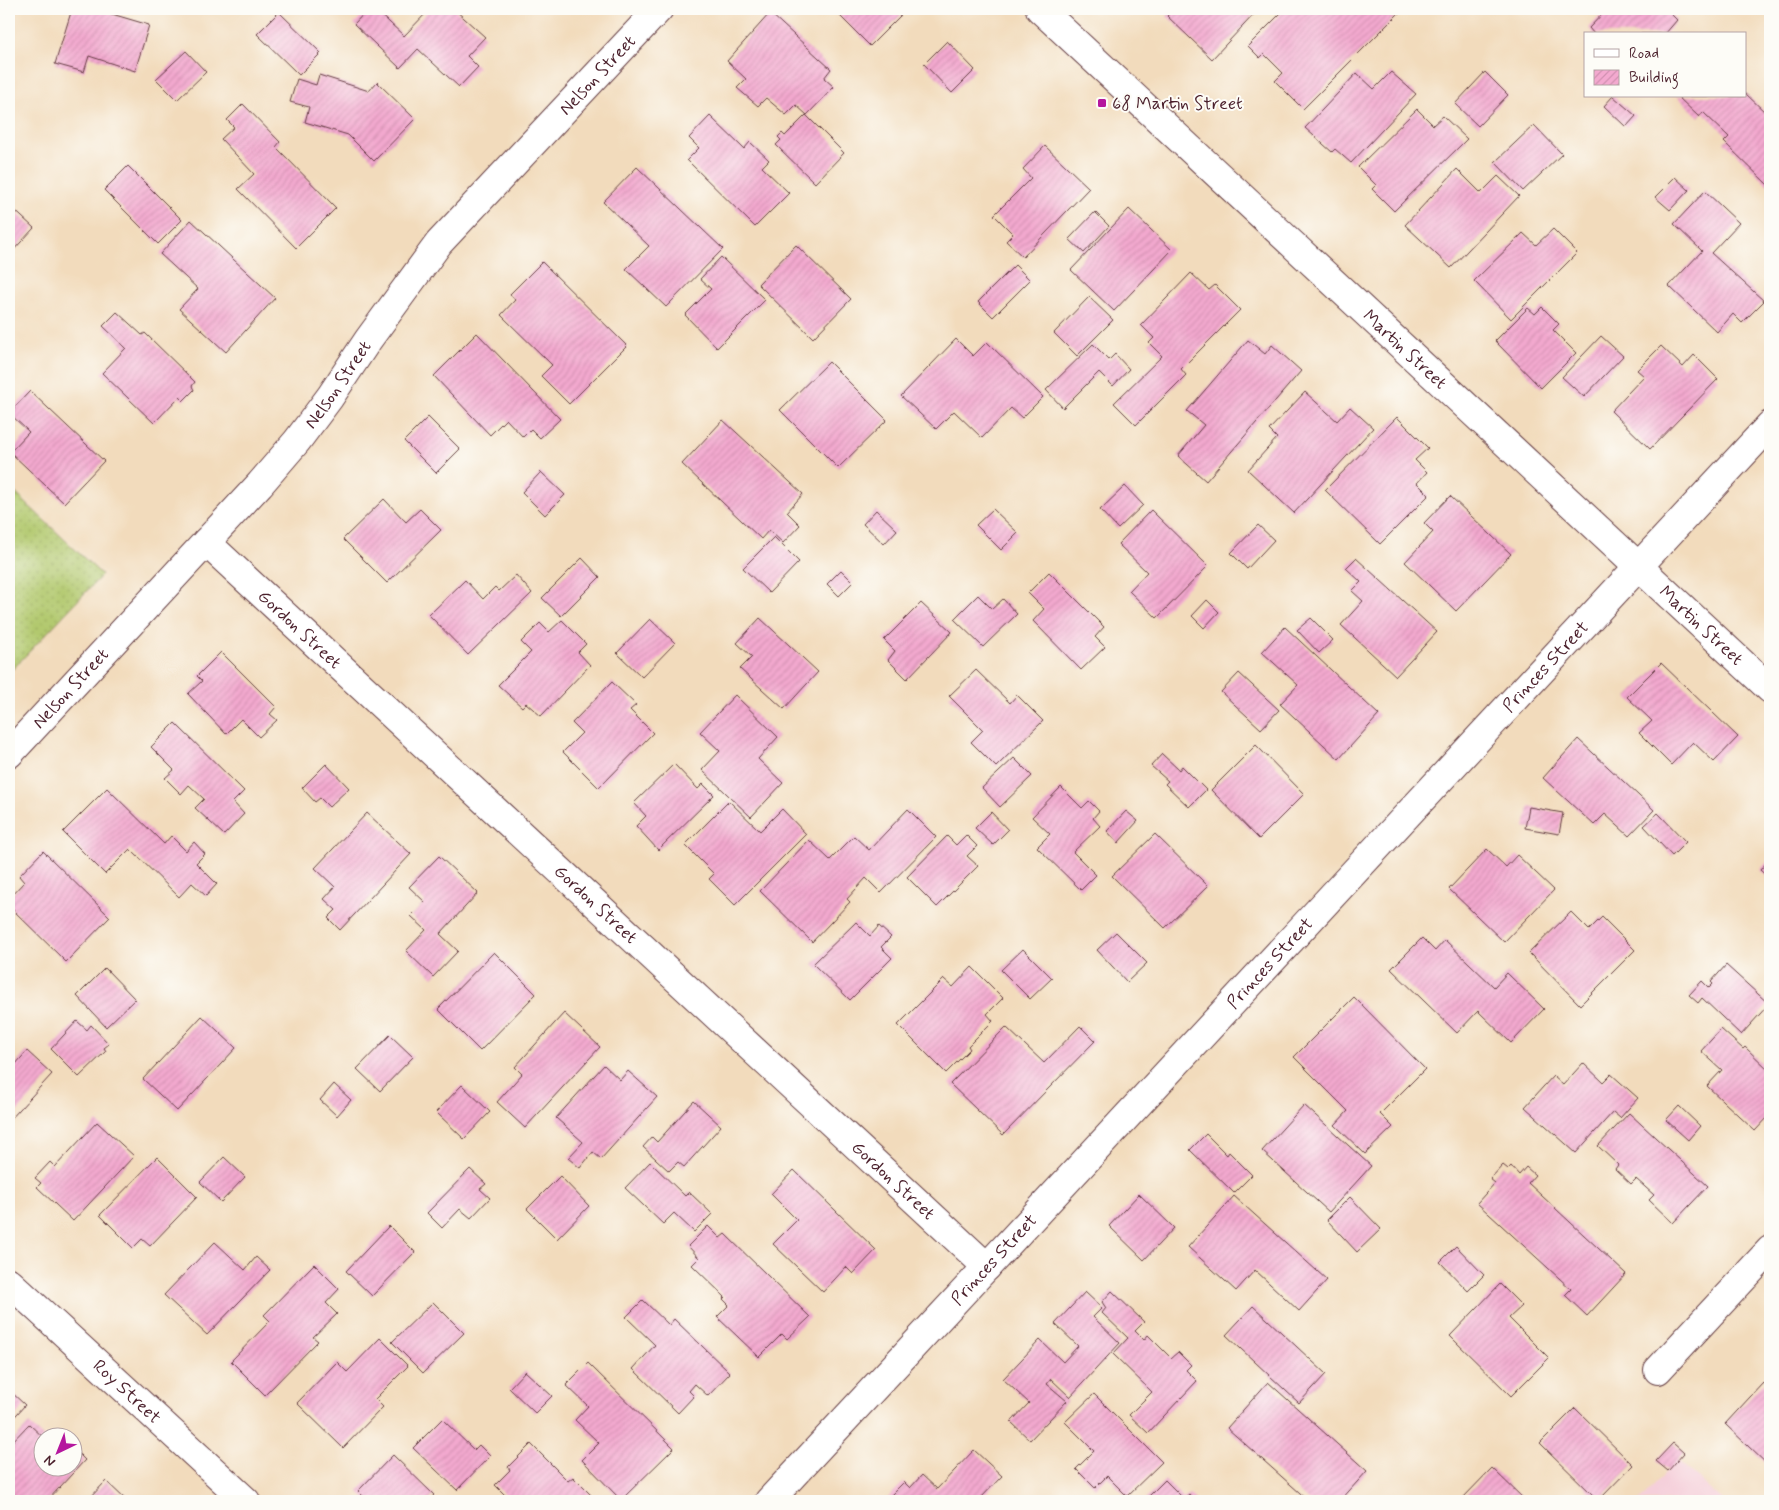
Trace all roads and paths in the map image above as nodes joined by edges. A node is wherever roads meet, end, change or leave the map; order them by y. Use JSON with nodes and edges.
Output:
{"nodes":[{"id":1,"x":659,"y":9,"type":"edge"},
{"id":2,"x":1040,"y":9,"type":"edge"},
{"id":3,"x":1770,"y":425,"type":"edge"},
{"id":4,"x":206,"y":542,"type":"junction"},
{"id":5,"x":1638,"y":567,"type":"junction"},
{"id":6,"x":1770,"y":689,"type":"edge"},
{"id":7,"x":9,"y":754,"type":"edge"},
{"id":8,"x":1770,"y":1250,"type":"edge"},
{"id":9,"x":987,"y":1267,"type":"junction"},
{"id":10,"x":9,"y":1282,"type":"edge"},
{"id":11,"x":1658,"y":1370,"type":"dead end"},
{"id":12,"x":246,"y":1501,"type":"edge"},
{"id":13,"x":769,"y":1501,"type":"edge"}],
"edges":[{"from":1,"to":4,"type":"street","name":"Nelson Street"},
{"from":2,"to":5,"type":"street","name":"Martin Street"},
{"from":3,"to":5,"type":"street","name":"Princes Street"},
{"from":4,"to":7,"type":"street","name":"Nelson Street"},
{"from":4,"to":9,"type":"street","name":"Gordon Street"},
{"from":5,"to":6,"type":"street","name":"Martin Street"},
{"from":5,"to":9,"type":"street","name":"Princes Street"},
{"from":8,"to":11,"type":"street"},
{"from":9,"to":13,"type":"street","name":"Princes Street"},
{"from":10,"to":12,"type":"street","name":"Roy Street"}]}
